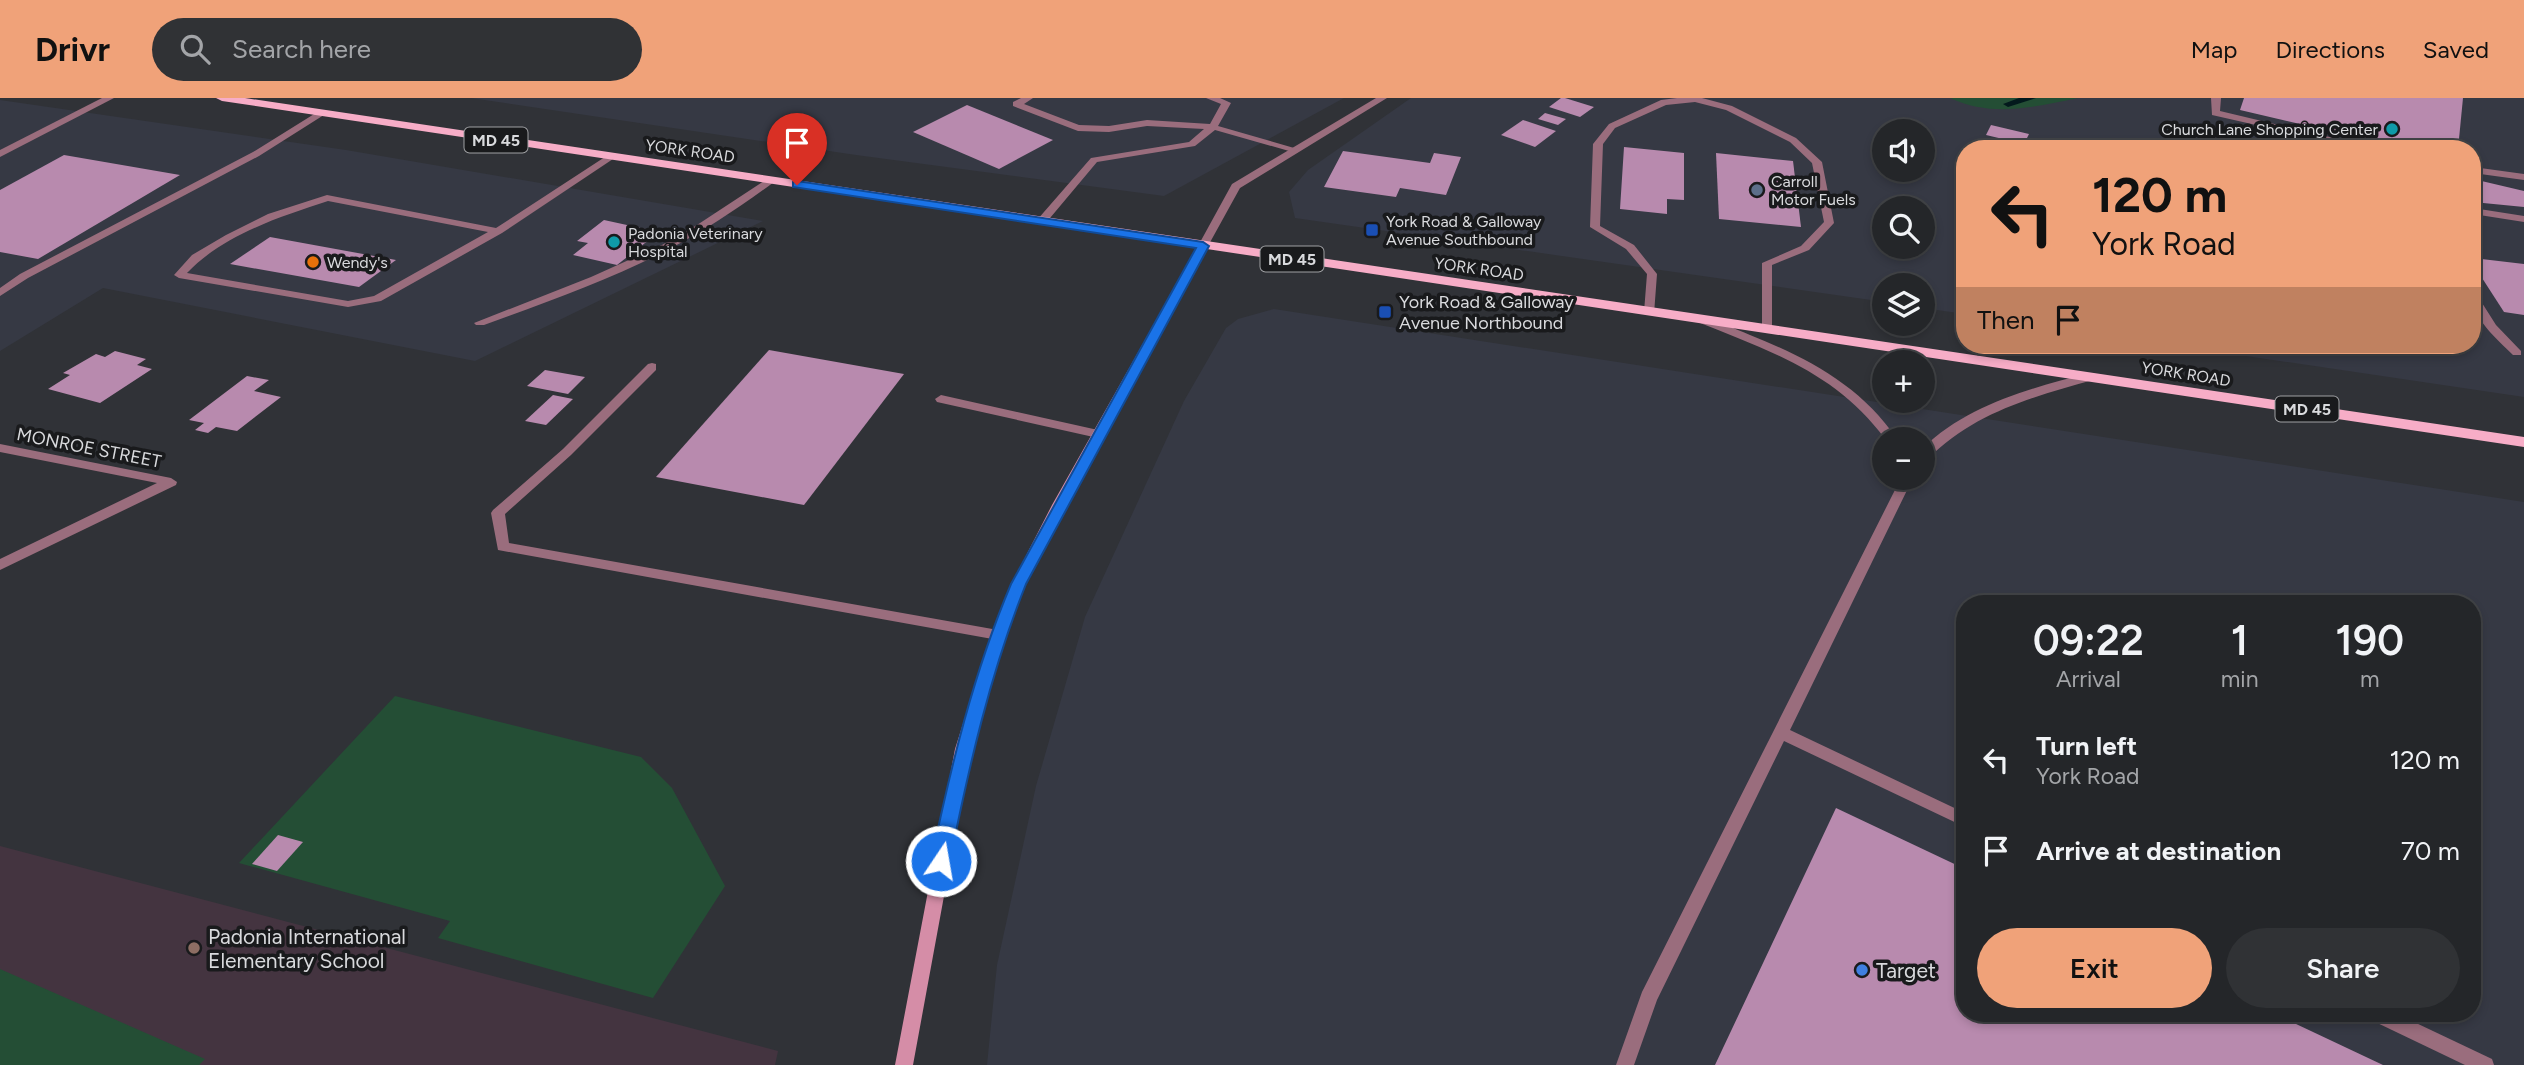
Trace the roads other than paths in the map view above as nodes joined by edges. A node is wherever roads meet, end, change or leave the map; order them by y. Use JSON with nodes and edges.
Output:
{"nodes":[{"id":1,"x":109,"y":98,"type":"edge"},
{"id":2,"x":222,"y":98,"type":"edge"},
{"id":3,"x":1028,"y":98,"type":"edge"},
{"id":4,"x":1211,"y":98,"type":"edge"},
{"id":5,"x":1382,"y":98,"type":"edge"},
{"id":6,"x":2216,"y":98,"type":"edge"},
{"id":7,"x":322,"y":113,"type":"junction"},
{"id":8,"x":1213,"y":127,"type":"junction"},
{"id":9,"x":2335,"y":140,"type":"edge"},
{"id":10,"x":1296,"y":150,"type":"junction"},
{"id":11,"x":0,"y":154,"type":"edge"},
{"id":12,"x":611,"y":157,"type":"junction"},
{"id":13,"x":2481,"y":171,"type":"edge"},
{"id":14,"x":2524,"y":177,"type":"edge"},
{"id":15,"x":770,"y":180,"type":"junction"},
{"id":16,"x":2481,"y":212,"type":"edge"},
{"id":17,"x":2524,"y":219,"type":"edge"},
{"id":18,"x":1041,"y":222,"type":"junction"},
{"id":19,"x":498,"y":231,"type":"junction"},
{"id":20,"x":1203,"y":246,"type":"junction"},
{"id":21,"x":0,"y":293,"type":"edge"},
{"id":22,"x":2481,"y":310,"type":"edge"},
{"id":23,"x":1650,"y":312,"type":"junction"},
{"id":24,"x":1698,"y":319,"type":"junction"},
{"id":25,"x":480,"y":323,"type":"dead end"},
{"id":26,"x":1768,"y":329,"type":"junction"},
{"id":27,"x":2517,"y":353,"type":"dead end"},
{"id":28,"x":652,"y":367,"type":"dead end"},
{"id":29,"x":2089,"y":377,"type":"junction"},
{"id":30,"x":941,"y":399,"type":"dead end"},
{"id":31,"x":1884,"y":427,"type":"edge"},
{"id":32,"x":1098,"y":434,"type":"junction"},
{"id":33,"x":1935,"y":442,"type":"edge"},
{"id":34,"x":2524,"y":442,"type":"edge"},
{"id":35,"x":0,"y":448,"type":"edge"},
{"id":36,"x":1901,"y":490,"type":"edge"},
{"id":37,"x":0,"y":565,"type":"edge"},
{"id":38,"x":998,"y":635,"type":"junction"},
{"id":39,"x":1780,"y":732,"type":"junction"},
{"id":40,"x":1956,"y":816,"type":"edge"},
{"id":41,"x":2394,"y":1022,"type":"edge"},
{"id":42,"x":904,"y":1065,"type":"edge"},
{"id":43,"x":1625,"y":1065,"type":"edge"},
{"id":44,"x":2485,"y":1065,"type":"edge"}],
"edges":[{"from":1,"to":11,"type":"street"},
{"from":2,"to":7,"type":"main road","name":"YORK ROAD","number":"MD 45"},
{"from":3,"to":8,"type":"street"},
{"from":4,"to":8,"type":"street"},
{"from":5,"to":10,"type":"street"},
{"from":6,"to":9,"type":"street"},
{"from":7,"to":12,"type":"main road","name":"YORK ROAD","number":"MD 45"},
{"from":7,"to":21,"type":"street"},
{"from":8,"to":10,"type":"street"},
{"from":8,"to":18,"type":"street"},
{"from":10,"to":20,"type":"street"},
{"from":12,"to":15,"type":"main road","name":"YORK ROAD","number":"MD 45"},
{"from":12,"to":19,"type":"street"},
{"from":13,"to":14,"type":"street"},
{"from":15,"to":18,"type":"main road","name":"YORK ROAD","number":"MD 45"},
{"from":15,"to":25,"type":"street"},
{"from":16,"to":17,"type":"street"},
{"from":18,"to":20,"type":"main road","name":"YORK ROAD","number":"MD 45"},
{"from":19,"to":19,"type":"street"},
{"from":20,"to":23,"type":"main road","name":"YORK ROAD","number":"MD 45"},
{"from":20,"to":32,"type":"street"},
{"from":22,"to":27,"type":"street"},
{"from":23,"to":24,"type":"main road","name":"YORK ROAD","number":"MD 45"},
{"from":23,"to":26,"type":"street"},
{"from":24,"to":26,"type":"main road","name":"YORK ROAD","number":"MD 45"},
{"from":24,"to":31,"type":"street"},
{"from":26,"to":29,"type":"main road","name":"YORK ROAD","number":"MD 45"},
{"from":28,"to":38,"type":"street"},
{"from":29,"to":33,"type":"street"},
{"from":29,"to":34,"type":"main road","name":"YORK ROAD","number":"MD 45"},
{"from":30,"to":32,"type":"street"},
{"from":32,"to":38,"type":"street"},
{"from":35,"to":37,"type":"street","name":"MONROE STREET"},
{"from":36,"to":39,"type":"street"},
{"from":38,"to":42,"type":"street"},
{"from":39,"to":40,"type":"street"},
{"from":39,"to":43,"type":"street"},
{"from":41,"to":44,"type":"street"}]}
